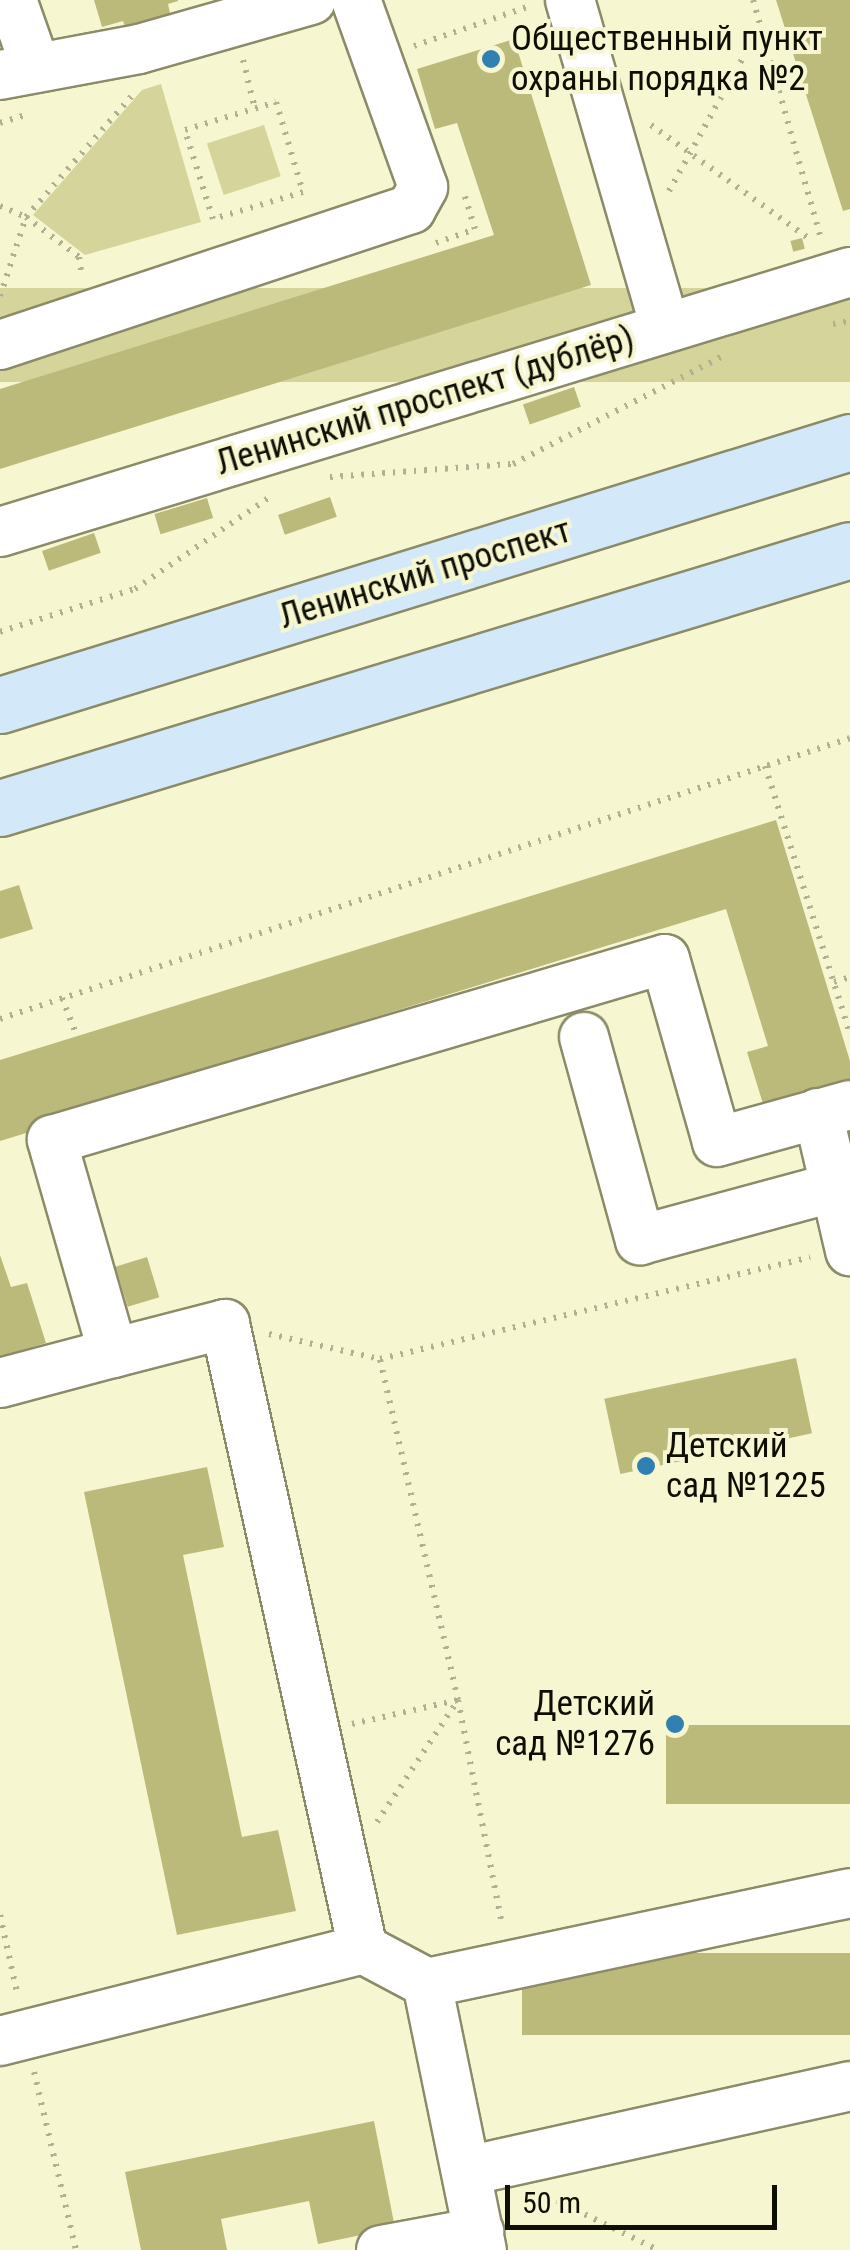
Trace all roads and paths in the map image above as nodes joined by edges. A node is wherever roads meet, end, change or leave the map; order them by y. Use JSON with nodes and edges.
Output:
{"nodes":[{"id":1,"x":12,"y":0,"type":"edge"},
{"id":2,"x":312,"y":0,"type":"edge"},
{"id":3,"x":356,"y":0,"type":"edge"},
{"id":4,"x":570,"y":0,"type":"edge"},
{"id":5,"x":753,"y":0,"type":"edge"},
{"id":6,"x":760,"y":26,"type":"junction"},
{"id":7,"x":242,"y":54,"type":"dead end"},
{"id":8,"x":18,"y":72,"type":"edge"},
{"id":9,"x":144,"y":82,"type":"dead end"},
{"id":10,"x":254,"y":109,"type":"junction"},
{"id":11,"x":634,"y":113,"type":"dead end"},
{"id":12,"x":690,"y":153,"type":"junction"},
{"id":13,"x":668,"y":194,"type":"dead end"},
{"id":14,"x":0,"y":206,"type":"edge"},
{"id":15,"x":26,"y":217,"type":"junction"},
{"id":16,"x":850,"y":272,"type":"edge"},
{"id":17,"x":0,"y":296,"type":"edge"},
{"id":18,"x":89,"y":316,"type":"junction"},
{"id":19,"x":850,"y":321,"type":"edge"},
{"id":20,"x":665,"y":328,"type":"junction"},
{"id":21,"x":817,"y":328,"type":"dead end"},
{"id":22,"x":0,"y":345,"type":"edge"},
{"id":23,"x":734,"y":350,"type":"dead end"},
{"id":24,"x":850,"y":442,"type":"edge"},
{"id":25,"x":316,"y":478,"type":"dead end"},
{"id":26,"x":280,"y":490,"type":"dead end"},
{"id":27,"x":0,"y":532,"type":"edge"},
{"id":28,"x":850,"y":550,"type":"edge"},
{"id":29,"x":0,"y":632,"type":"edge"},
{"id":30,"x":0,"y":706,"type":"edge"},
{"id":31,"x":850,"y":738,"type":"edge"},
{"id":32,"x":764,"y":766,"type":"junction"},
{"id":33,"x":0,"y":808,"type":"edge"},
{"id":34,"x":850,"y":977,"type":"edge"},
{"id":35,"x":834,"y":982,"type":"junction"},
{"id":36,"x":62,"y":998,"type":"junction"},
{"id":37,"x":0,"y":1018,"type":"edge"},
{"id":38,"x":850,"y":1034,"type":"edge"},
{"id":39,"x":77,"y":1036,"type":"dead end"},
{"id":40,"x":584,"y":1037,"type":"dead end"},
{"id":41,"x":834,"y":1109,"type":"edge"},
{"id":42,"x":836,"y":1187,"type":"junction"},
{"id":43,"x":850,"y":1249,"type":"edge"},
{"id":44,"x":226,"y":1324,"type":"junction"},
{"id":45,"x":113,"y":1353,"type":"junction"},
{"id":46,"x":380,"y":1359,"type":"junction"},
{"id":47,"x":0,"y":1383,"type":"edge"},
{"id":48,"x":458,"y":1700,"type":"junction"},
{"id":49,"x":316,"y":1731,"type":"junction"},
{"id":50,"x":346,"y":1867,"type":"junction"},
{"id":51,"x":850,"y":1893,"type":"edge"},
{"id":52,"x":0,"y":1915,"type":"edge"},
{"id":53,"x":364,"y":1949,"type":"junction"},
{"id":54,"x":510,"y":1968,"type":"junction"},
{"id":55,"x":427,"y":1982,"type":"junction"},
{"id":56,"x":36,"y":1988,"type":"dead end"},
{"id":57,"x":14,"y":2023,"type":"edge"},
{"id":58,"x":850,"y":2086,"type":"edge"},
{"id":59,"x":480,"y":2168,"type":"junction"},
{"id":60,"x":481,"y":2241,"type":"edge"},
{"id":61,"x":76,"y":2250,"type":"edge"},
{"id":62,"x":380,"y":2250,"type":"edge"},
{"id":63,"x":658,"y":2250,"type":"edge"}],
"edges":[{"from":1,"to":8,"type":"street"},
{"from":2,"to":8,"type":"street"},
{"from":3,"to":18,"type":"street"},
{"from":4,"to":20,"type":"street"},
{"from":5,"to":6,"type":"path"},
{"from":6,"to":12,"type":"path"},
{"from":6,"to":12,"type":"path"},
{"from":7,"to":10,"type":"path"},
{"from":9,"to":15,"type":"path"},
{"from":10,"to":10,"type":"path"},
{"from":11,"to":12,"type":"path"},
{"from":12,"to":13,"type":"path"},
{"from":14,"to":15,"type":"path"},
{"from":15,"to":17,"type":"path"},
{"from":15,"to":18,"type":"path"},
{"from":16,"to":20,"type":"street","name":"Ленинский проспект (дублёр)"},
{"from":18,"to":22,"type":"street"},
{"from":19,"to":21,"type":"path"},
{"from":20,"to":27,"type":"street","name":"Ленинский проспект (дублёр)"},
{"from":23,"to":25,"type":"path"},
{"from":24,"to":30,"type":"main road","name":"Ленинский проспект"},
{"from":26,"to":29,"type":"path"},
{"from":28,"to":33,"type":"main road"},
{"from":31,"to":32,"type":"path"},
{"from":32,"to":35,"type":"path"},
{"from":32,"to":36,"type":"path"},
{"from":34,"to":35,"type":"path"},
{"from":35,"to":38,"type":"path"},
{"from":36,"to":37,"type":"path"},
{"from":36,"to":39,"type":"path"},
{"from":40,"to":42,"type":"street"},
{"from":41,"to":42,"type":"street"},
{"from":41,"to":45,"type":"street"},
{"from":42,"to":43,"type":"street"},
{"from":43,"to":46,"type":"path"},
{"from":44,"to":45,"type":"street"},
{"from":44,"to":46,"type":"path"},
{"from":44,"to":49,"type":"street"},
{"from":45,"to":47,"type":"street"},
{"from":46,"to":48,"type":"path"},
{"from":48,"to":49,"type":"path"},
{"from":48,"to":50,"type":"path"},
{"from":48,"to":54,"type":"path"},
{"from":49,"to":50,"type":"street"},
{"from":50,"to":53,"type":"street"},
{"from":51,"to":54,"type":"street"},
{"from":52,"to":57,"type":"path"},
{"from":53,"to":55,"type":"street"},
{"from":53,"to":57,"type":"street"},
{"from":54,"to":55,"type":"street"},
{"from":55,"to":59,"type":"street"},
{"from":56,"to":57,"type":"path"},
{"from":57,"to":61,"type":"path"},
{"from":58,"to":59,"type":"street"},
{"from":59,"to":60,"type":"street"},
{"from":59,"to":63,"type":"path"},
{"from":60,"to":62,"type":"street"}]}
